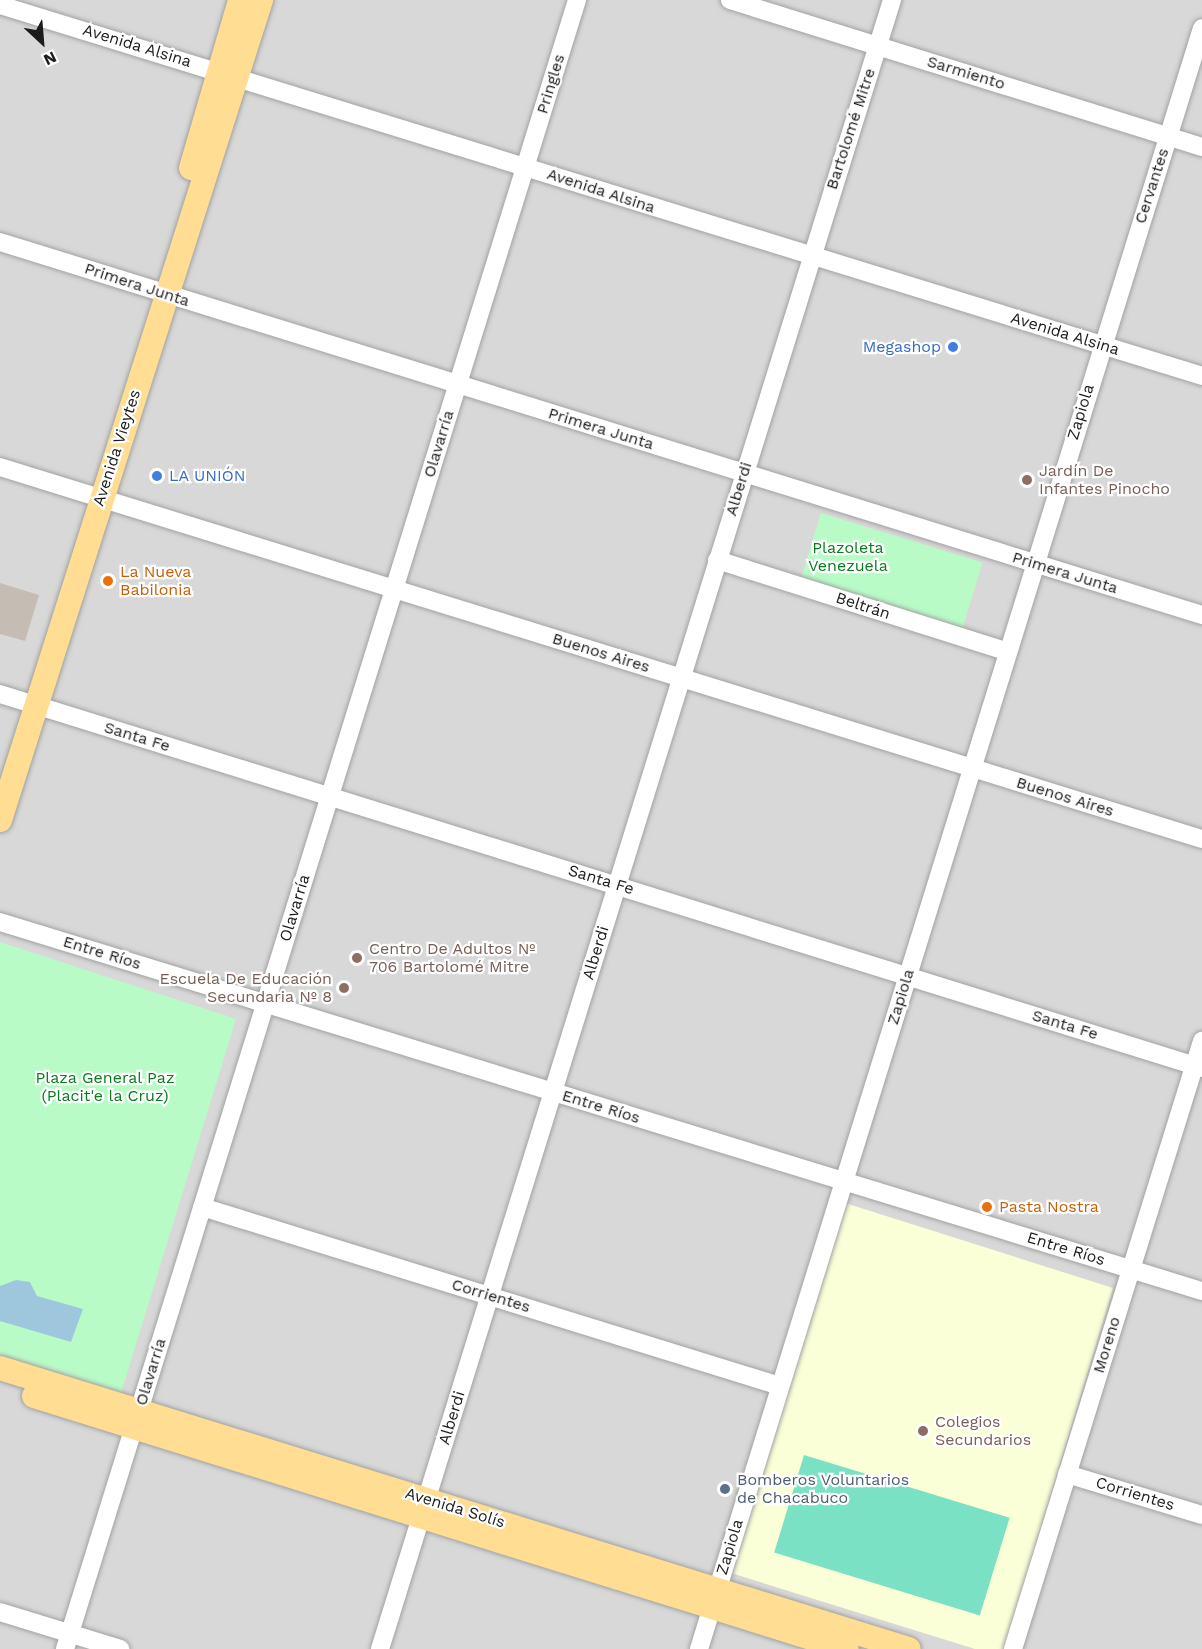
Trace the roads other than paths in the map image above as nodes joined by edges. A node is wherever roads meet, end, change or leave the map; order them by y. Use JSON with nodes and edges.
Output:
{"nodes":[{"id":1,"x":240,"y":0,"type":"edge"},
{"id":2,"x":261,"y":0,"type":"edge"},
{"id":3,"x":577,"y":0,"type":"edge"},
{"id":4,"x":730,"y":0,"type":"edge"},
{"id":5,"x":892,"y":0,"type":"edge"},
{"id":6,"x":0,"y":5,"type":"edge"},
{"id":7,"x":1202,"y":28,"type":"edge"},
{"id":8,"x":878,"y":46,"type":"junction"},
{"id":9,"x":228,"y":74,"type":"junction"},
{"id":10,"x":1168,"y":136,"type":"junction"},
{"id":11,"x":1202,"y":147,"type":"edge"},
{"id":12,"x":525,"y":167,"type":"junction"},
{"id":13,"x":0,"y":242,"type":"edge"},
{"id":14,"x":810,"y":257,"type":"junction"},
{"id":15,"x":161,"y":293,"type":"junction"},
{"id":16,"x":1101,"y":344,"type":"junction"},
{"id":17,"x":1202,"y":376,"type":"edge"},
{"id":18,"x":457,"y":384,"type":"junction"},
{"id":19,"x":0,"y":466,"type":"edge"},
{"id":20,"x":744,"y":473,"type":"junction"},
{"id":21,"x":96,"y":496,"type":"junction"},
{"id":22,"x":717,"y":560,"type":"junction"},
{"id":23,"x":1035,"y":563,"type":"junction"},
{"id":24,"x":394,"y":589,"type":"junction"},
{"id":25,"x":1202,"y":615,"type":"edge"},
{"id":26,"x":1008,"y":652,"type":"junction"},
{"id":27,"x":681,"y":678,"type":"junction"},
{"id":28,"x":0,"y":694,"type":"edge"},
{"id":29,"x":33,"y":704,"type":"junction"},
{"id":30,"x":972,"y":768,"type":"junction"},
{"id":31,"x":0,"y":792,"type":"edge"},
{"id":32,"x":330,"y":796,"type":"junction"},
{"id":33,"x":0,"y":820,"type":"edge"},
{"id":34,"x":1202,"y":839,"type":"edge"},
{"id":35,"x":617,"y":885,"type":"junction"},
{"id":36,"x":0,"y":922,"type":"edge"},
{"id":37,"x":908,"y":976,"type":"junction"},
{"id":38,"x":265,"y":1003,"type":"junction"},
{"id":39,"x":1202,"y":1041,"type":"edge"},
{"id":40,"x":1198,"y":1066,"type":"edge"},
{"id":41,"x":553,"y":1092,"type":"junction"},
{"id":42,"x":844,"y":1181,"type":"junction"},
{"id":43,"x":202,"y":1207,"type":"junction"},
{"id":44,"x":1131,"y":1270,"type":"junction"},
{"id":45,"x":1202,"y":1291,"type":"edge"},
{"id":46,"x":489,"y":1296,"type":"junction"},
{"id":47,"x":0,"y":1368,"type":"edge"},
{"id":48,"x":0,"y":1384,"type":"edge"},
{"id":49,"x":780,"y":1386,"type":"junction"},
{"id":50,"x":136,"y":1421,"type":"junction"},
{"id":51,"x":1067,"y":1474,"type":"junction"},
{"id":52,"x":424,"y":1509,"type":"junction"},
{"id":53,"x":1202,"y":1515,"type":"edge"},
{"id":54,"x":714,"y":1598,"type":"junction"},
{"id":55,"x":0,"y":1612,"type":"edge"},
{"id":56,"x":67,"y":1641,"type":"edge"},
{"id":57,"x":120,"y":1649,"type":"edge"},
{"id":58,"x":380,"y":1649,"type":"edge"},
{"id":59,"x":699,"y":1649,"type":"edge"},
{"id":60,"x":847,"y":1649,"type":"edge"},
{"id":61,"x":909,"y":1649,"type":"edge"},
{"id":62,"x":1013,"y":1649,"type":"edge"}],
"edges":[{"from":1,"to":9,"type":"main road"},
{"from":2,"to":9,"type":"main road"},
{"from":3,"to":12,"type":"street","name":"Pringles"},
{"from":4,"to":8,"type":"street","name":"Sarmiento"},
{"from":5,"to":8,"type":"street","name":"Bartolomé Mitre"},
{"from":6,"to":9,"type":"street","name":"Avenida Alsina"},
{"from":7,"to":10,"type":"street","name":"Cervantes"},
{"from":8,"to":10,"type":"street","name":"Sarmiento"},
{"from":8,"to":14,"type":"street","name":"Bartolomé Mitre"},
{"from":9,"to":12,"type":"street","name":"Avenida Alsina"},
{"from":9,"to":15,"type":"main road","name":"Avenida Vieytes"},
{"from":10,"to":11,"type":"street","name":"Sarmiento"},
{"from":10,"to":16,"type":"street","name":"Cervantes"},
{"from":12,"to":14,"type":"street","name":"Avenida Alsina"},
{"from":12,"to":18,"type":"street","name":"Olavarría"},
{"from":13,"to":15,"type":"street","name":"Primera Junta"},
{"from":14,"to":16,"type":"street","name":"Avenida Alsina"},
{"from":14,"to":20,"type":"street","name":"Alberdi"},
{"from":15,"to":18,"type":"street","name":"Primera Junta"},
{"from":15,"to":21,"type":"main road","name":"Avenida Vieytes"},
{"from":16,"to":17,"type":"street","name":"Avenida Alsina"},
{"from":16,"to":23,"type":"street","name":"Zapiola"},
{"from":18,"to":20,"type":"street","name":"Primera Junta"},
{"from":18,"to":24,"type":"street","name":"Olavarría"},
{"from":19,"to":21,"type":"street","name":"Buenos Aires"},
{"from":20,"to":22,"type":"street","name":"Alberdi"},
{"from":20,"to":23,"type":"street","name":"Primera Junta"},
{"from":21,"to":24,"type":"street","name":"Buenos Aires"},
{"from":21,"to":29,"type":"main road","name":"Avenida Vieytes"},
{"from":22,"to":26,"type":"street","name":"Beltrán"},
{"from":22,"to":27,"type":"street","name":"Alberdi"},
{"from":23,"to":25,"type":"street","name":"Primera Junta"},
{"from":23,"to":26,"type":"street","name":"Zapiola"},
{"from":24,"to":27,"type":"street","name":"Buenos Aires"},
{"from":24,"to":32,"type":"street","name":"Olavarría"},
{"from":26,"to":30,"type":"street","name":"Zapiola"},
{"from":27,"to":30,"type":"street","name":"Buenos Aires"},
{"from":27,"to":35,"type":"street","name":"Alberdi"},
{"from":28,"to":29,"type":"street","name":"Santa Fe"},
{"from":29,"to":31,"type":"main road","name":"Avenida Vieytes"},
{"from":29,"to":32,"type":"street","name":"Santa Fe"},
{"from":29,"to":33,"type":"main road","name":"Avenida Vieytes"},
{"from":30,"to":34,"type":"street","name":"Buenos Aires"},
{"from":30,"to":37,"type":"street","name":"Zapiola"},
{"from":32,"to":35,"type":"street","name":"Santa Fe"},
{"from":32,"to":38,"type":"street","name":"Olavarría"},
{"from":35,"to":37,"type":"street","name":"Santa Fe"},
{"from":35,"to":41,"type":"street","name":"Alberdi"},
{"from":36,"to":38,"type":"street","name":"Entre Ríos"},
{"from":37,"to":40,"type":"street","name":"Santa Fe"},
{"from":37,"to":42,"type":"street","name":"Zapiola"},
{"from":38,"to":41,"type":"street","name":"Entre Ríos"},
{"from":38,"to":43,"type":"street","name":"Olavarría"},
{"from":39,"to":40,"type":"street","name":"Moreno"},
{"from":40,"to":44,"type":"street","name":"Moreno"},
{"from":41,"to":42,"type":"street","name":"Entre Ríos"},
{"from":41,"to":46,"type":"street","name":"Alberdi"},
{"from":42,"to":44,"type":"street","name":"Entre Ríos"},
{"from":42,"to":49,"type":"street","name":"Zapiola"},
{"from":43,"to":46,"type":"street","name":"Corrientes"},
{"from":43,"to":50,"type":"street","name":"Olavarría"},
{"from":44,"to":45,"type":"street","name":"Entre Ríos"},
{"from":44,"to":51,"type":"street","name":"Moreno"},
{"from":46,"to":49,"type":"street","name":"Corrientes"},
{"from":46,"to":52,"type":"street","name":"Alberdi"},
{"from":47,"to":50,"type":"main road","name":"Avenida Solís"},
{"from":48,"to":50,"type":"main road","name":"Avenida Solís"},
{"from":49,"to":54,"type":"street","name":"Zapiola"},
{"from":50,"to":52,"type":"main road","name":"Avenida Solís"},
{"from":50,"to":56,"type":"street","name":"Olavarría"},
{"from":51,"to":53,"type":"street","name":"Corrientes"},
{"from":51,"to":62,"type":"street","name":"Moreno"},
{"from":52,"to":54,"type":"main road","name":"Avenida Solís"},
{"from":52,"to":58,"type":"street","name":"Alberdi"},
{"from":54,"to":59,"type":"street","name":"Zapiola"},
{"from":54,"to":60,"type":"main road","name":"Avenida Solís"},
{"from":54,"to":61,"type":"main road","name":"Avenida Solís"},
{"from":55,"to":56,"type":"street"},
{"from":56,"to":57,"type":"street"}]}
